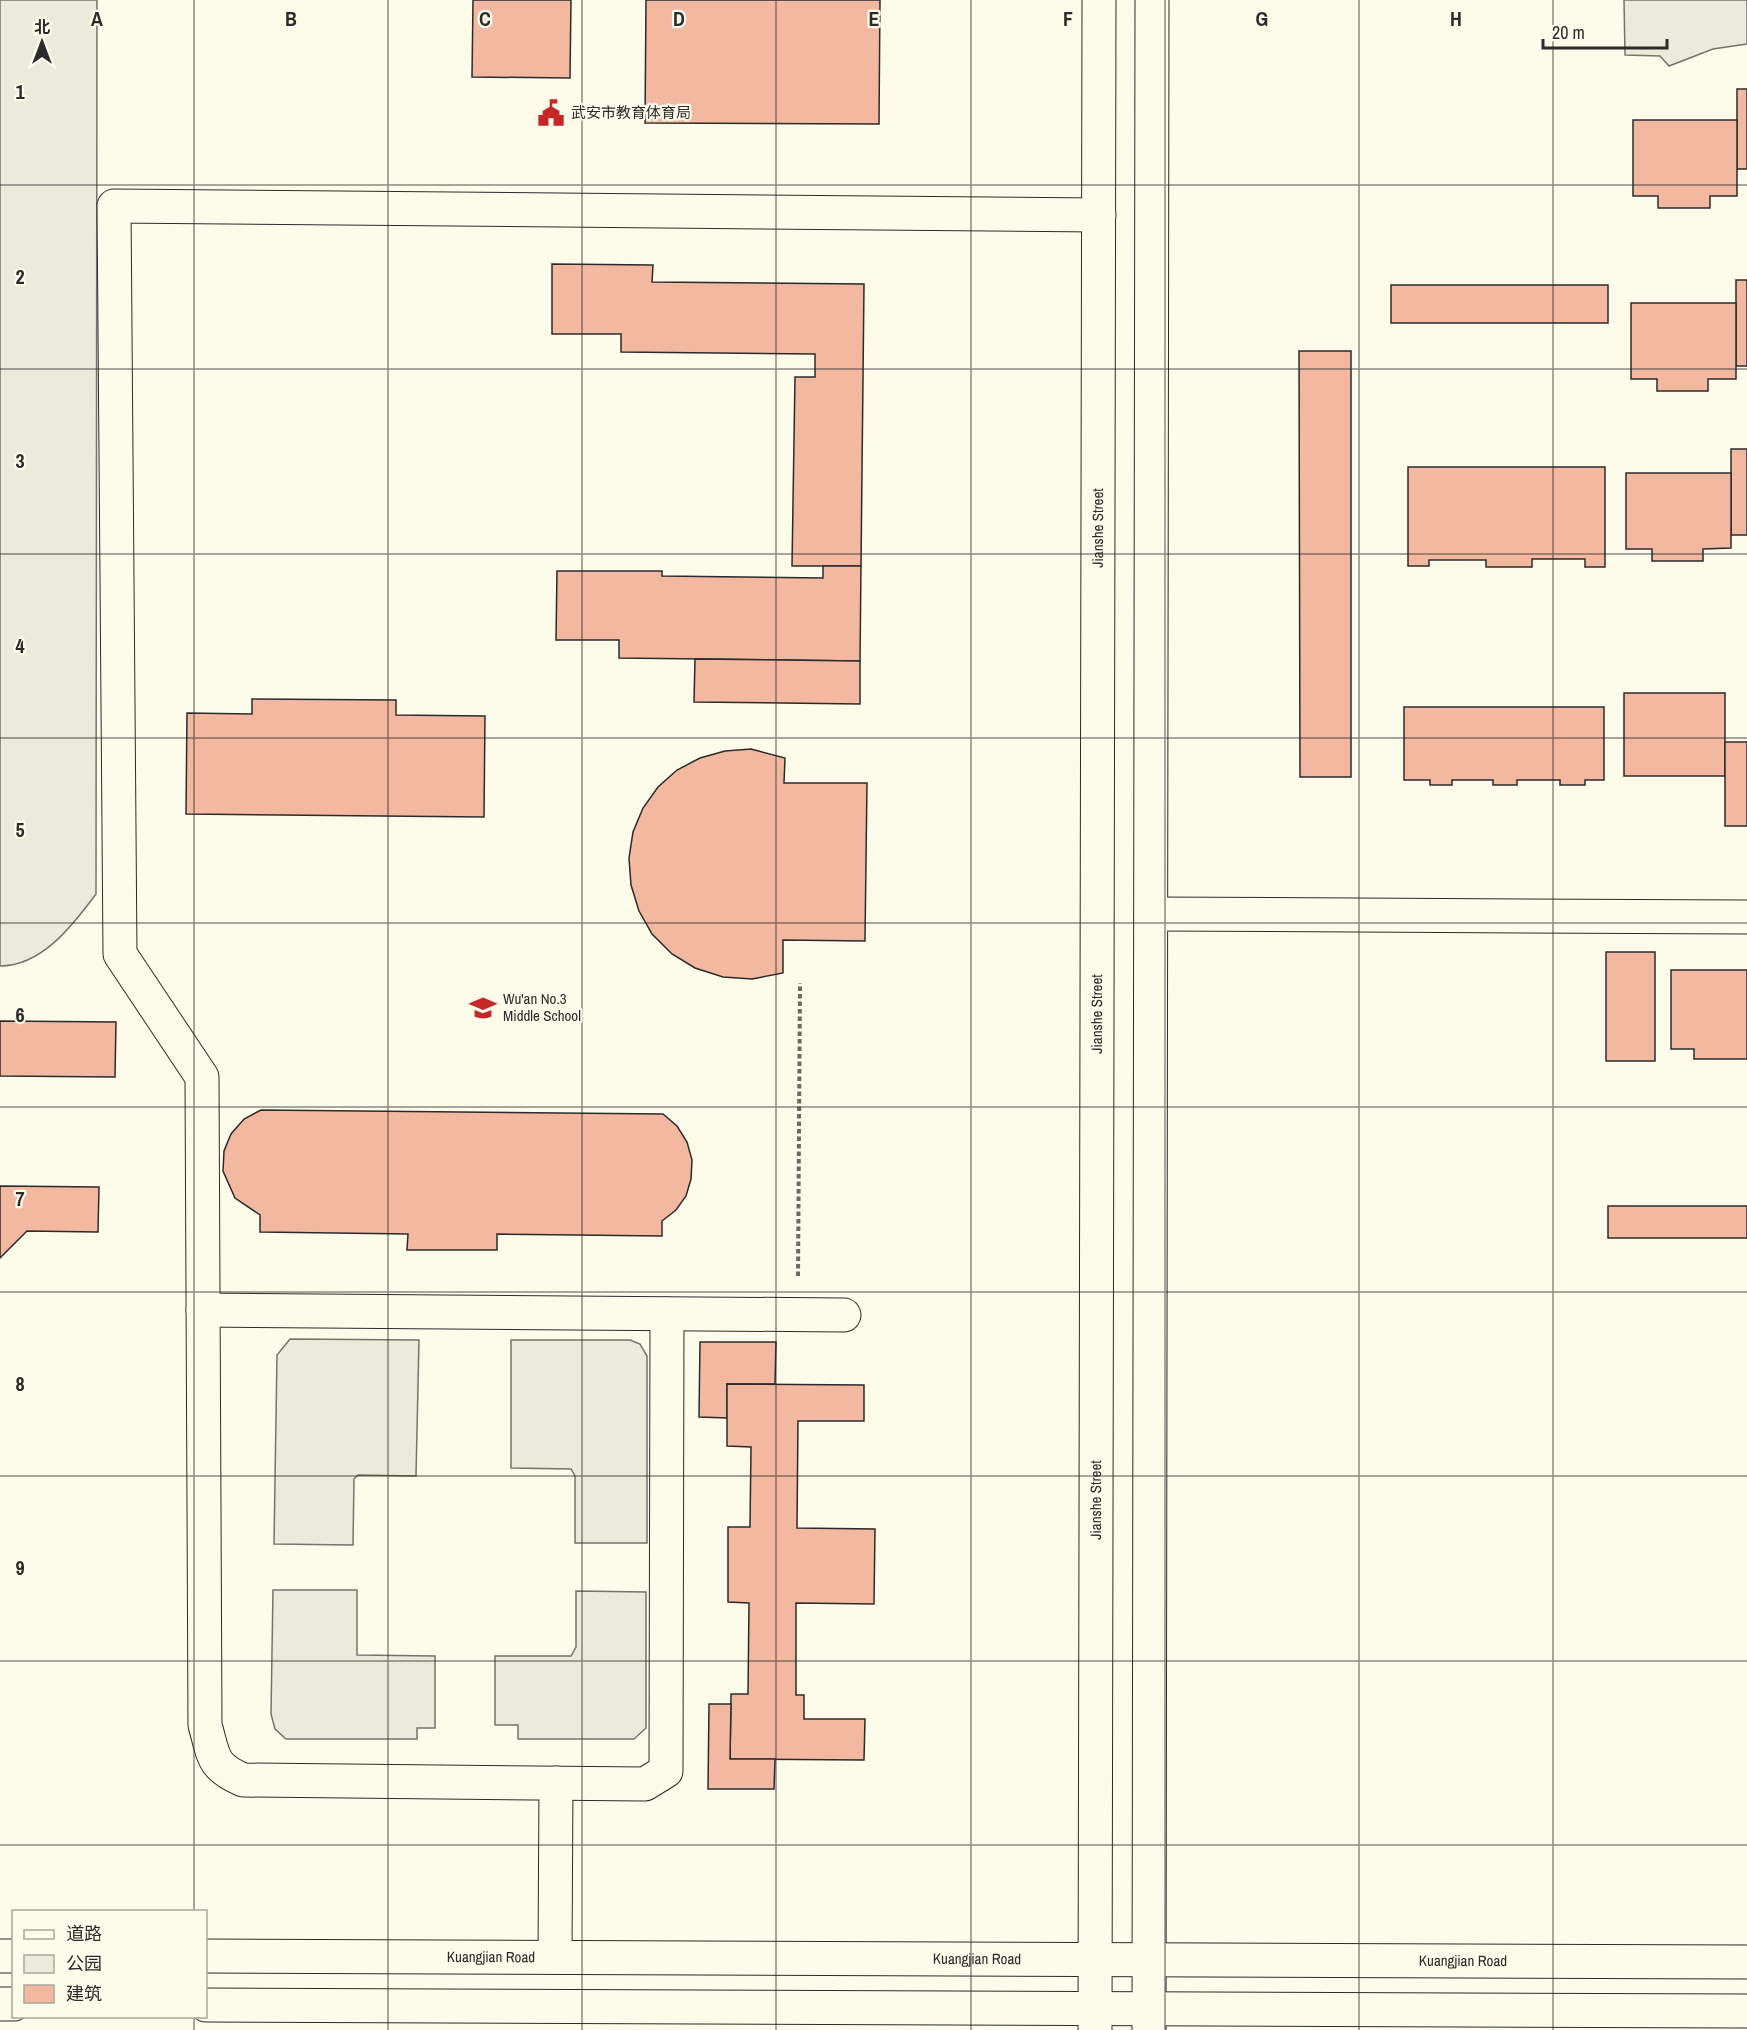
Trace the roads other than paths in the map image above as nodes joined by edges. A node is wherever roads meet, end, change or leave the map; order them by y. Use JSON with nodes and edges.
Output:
{"nodes":[{"id":1,"x":1099,"y":0,"type":"edge"},
{"id":2,"x":1152,"y":0,"type":"edge"},
{"id":3,"x":1099,"y":215,"type":"junction"},
{"id":4,"x":1150,"y":914,"type":"junction"},
{"id":5,"x":1747,"y":917,"type":"edge"},
{"id":6,"x":203,"y":1310,"type":"junction"},
{"id":7,"x":667,"y":1314,"type":"junction"},
{"id":8,"x":844,"y":1315,"type":"dead end"},
{"id":9,"x":556,"y":1783,"type":"junction"},
{"id":10,"x":207,"y":1956,"type":"edge"},
{"id":11,"x":555,"y":1957,"type":"junction"},
{"id":12,"x":1095,"y":1959,"type":"junction"},
{"id":13,"x":1149,"y":1960,"type":"junction"},
{"id":14,"x":1747,"y":1962,"type":"edge"},
{"id":15,"x":207,"y":2005,"type":"edge"},
{"id":16,"x":1747,"y":2011,"type":"edge"},
{"id":17,"x":1095,"y":2019,"type":"edge"},
{"id":18,"x":1149,"y":2019,"type":"edge"}],
"edges":[{"from":1,"to":3,"type":"main road","name":"Jianshe Street"},
{"from":2,"to":4,"type":"main road"},
{"from":3,"to":6,"type":"main road"},
{"from":3,"to":12,"type":"main road","name":"Jianshe Street"},
{"from":4,"to":5,"type":"main road"},
{"from":4,"to":13,"type":"main road"},
{"from":6,"to":7,"type":"main road"},
{"from":6,"to":9,"type":"main road"},
{"from":7,"to":8,"type":"main road"},
{"from":7,"to":9,"type":"main road"},
{"from":9,"to":11,"type":"main road"},
{"from":10,"to":11,"type":"main road","name":"Kuangjian Road"},
{"from":11,"to":12,"type":"main road","name":"Kuangjian Road"},
{"from":12,"to":13,"type":"main road","name":"Kuangjian Road"},
{"from":12,"to":17,"type":"main road","name":"Jianshe Street"},
{"from":13,"to":14,"type":"main road","name":"Kuangjian Road"},
{"from":13,"to":18,"type":"main road"},
{"from":15,"to":17,"type":"main road"},
{"from":16,"to":18,"type":"main road"},
{"from":17,"to":18,"type":"main road"}]}
